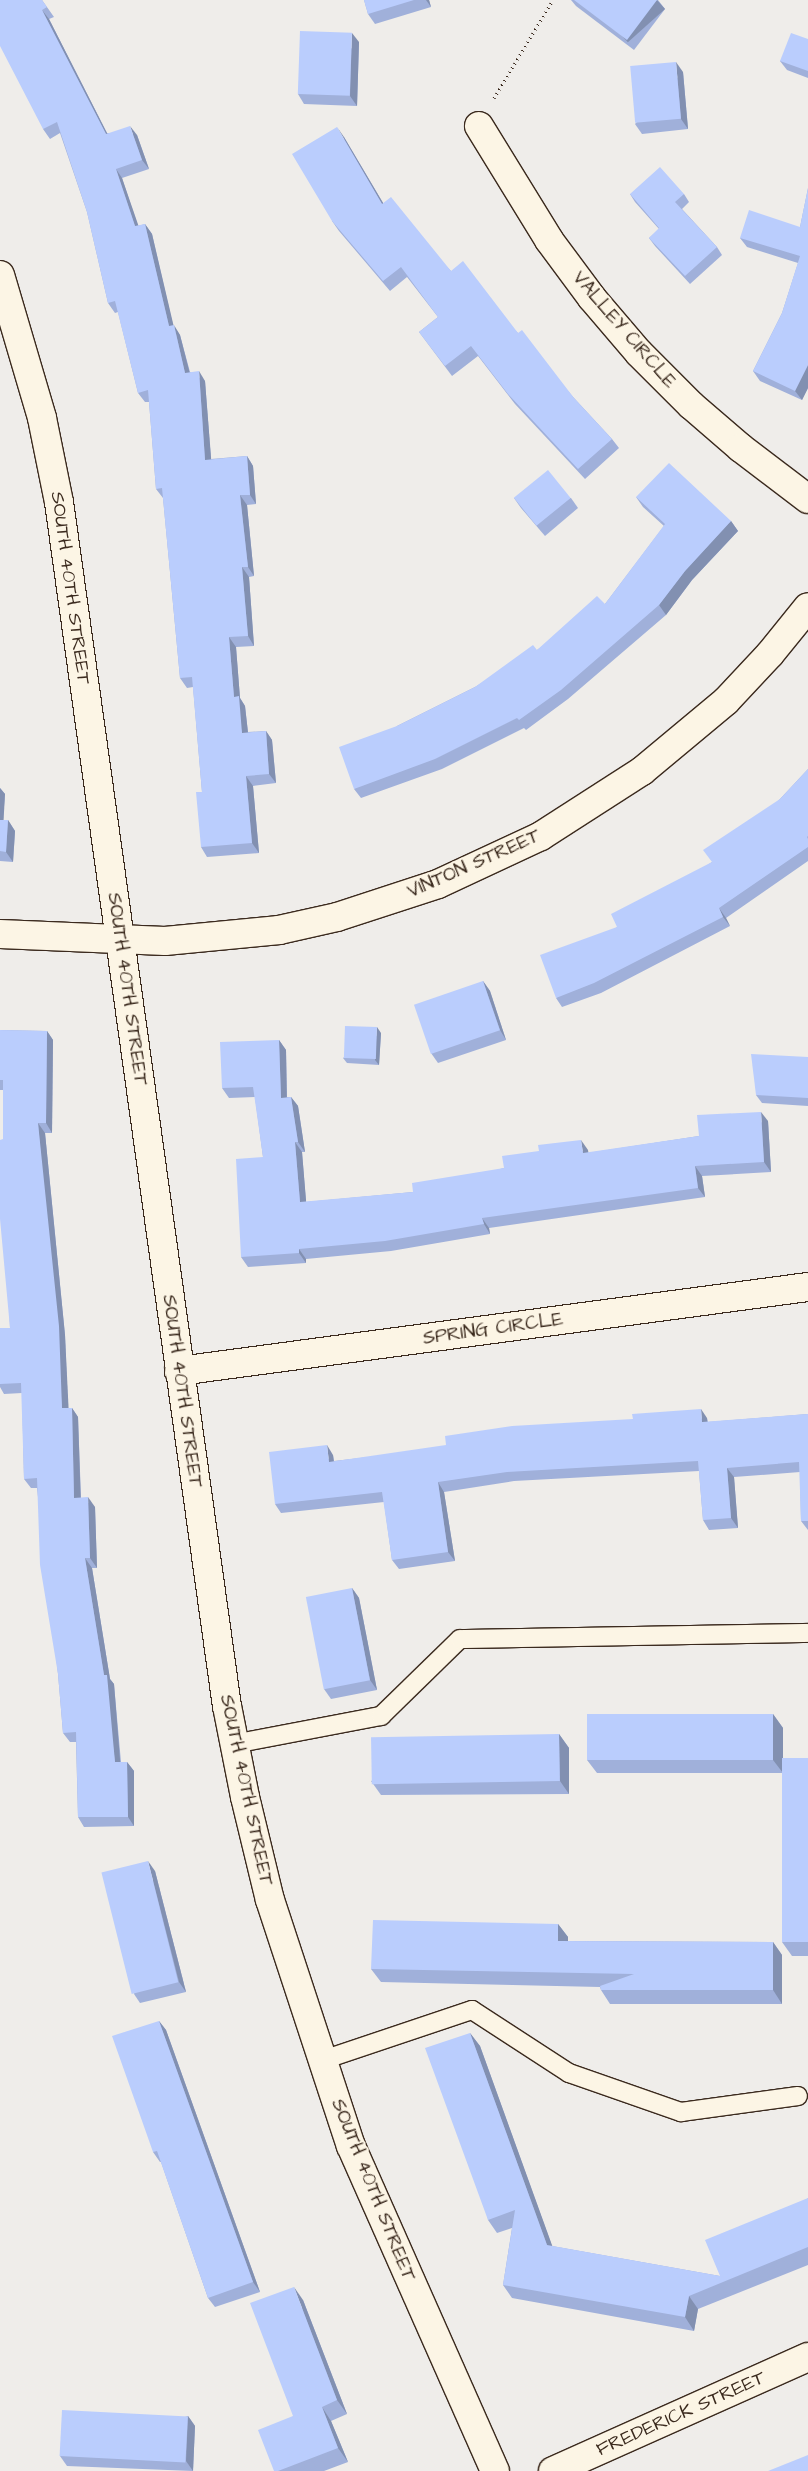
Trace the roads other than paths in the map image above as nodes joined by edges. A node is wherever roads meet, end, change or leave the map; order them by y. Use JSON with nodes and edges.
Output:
{"nodes":[{"id":1,"x":479,"y":126,"type":"road end"},
{"id":2,"x":0,"y":275,"type":"edge"},
{"id":3,"x":808,"y":499,"type":"edge"},
{"id":4,"x":808,"y":607,"type":"edge"},
{"id":5,"x":0,"y":934,"type":"edge"},
{"id":6,"x":121,"y":940,"type":"junction"},
{"id":7,"x":808,"y":1287,"type":"edge"},
{"id":8,"x":179,"y":1371,"type":"junction"},
{"id":9,"x":808,"y":1633,"type":"edge"},
{"id":10,"x":234,"y":1744,"type":"junction"},
{"id":11,"x":323,"y":2060,"type":"junction"},
{"id":12,"x":798,"y":2096,"type":"dead end"},
{"id":13,"x":808,"y":2357,"type":"edge"},
{"id":14,"x":495,"y":2471,"type":"edge"},
{"id":15,"x":553,"y":2471,"type":"edge"}],
"edges":[{"from":1,"to":3,"type":"street","name":"VALLEY CIRCLE"},
{"from":2,"to":6,"type":"street","name":"SOUTH 40TH STREET"},
{"from":4,"to":6,"type":"street","name":"VINTON STREET"},
{"from":5,"to":6,"type":"street","name":"VINTON STREET"},
{"from":6,"to":8,"type":"street","name":"SOUTH 40TH STREET"},
{"from":7,"to":8,"type":"street","name":"SPRING CIRCLE"},
{"from":8,"to":10,"type":"street","name":"SOUTH 40TH STREET"},
{"from":9,"to":10,"type":"lane"},
{"from":10,"to":11,"type":"street","name":"SOUTH 40TH STREET"},
{"from":11,"to":12,"type":"lane"},
{"from":11,"to":14,"type":"street","name":"SOUTH 40TH STREET"},
{"from":13,"to":15,"type":"street","name":"FREDERICK STREET"}]}
